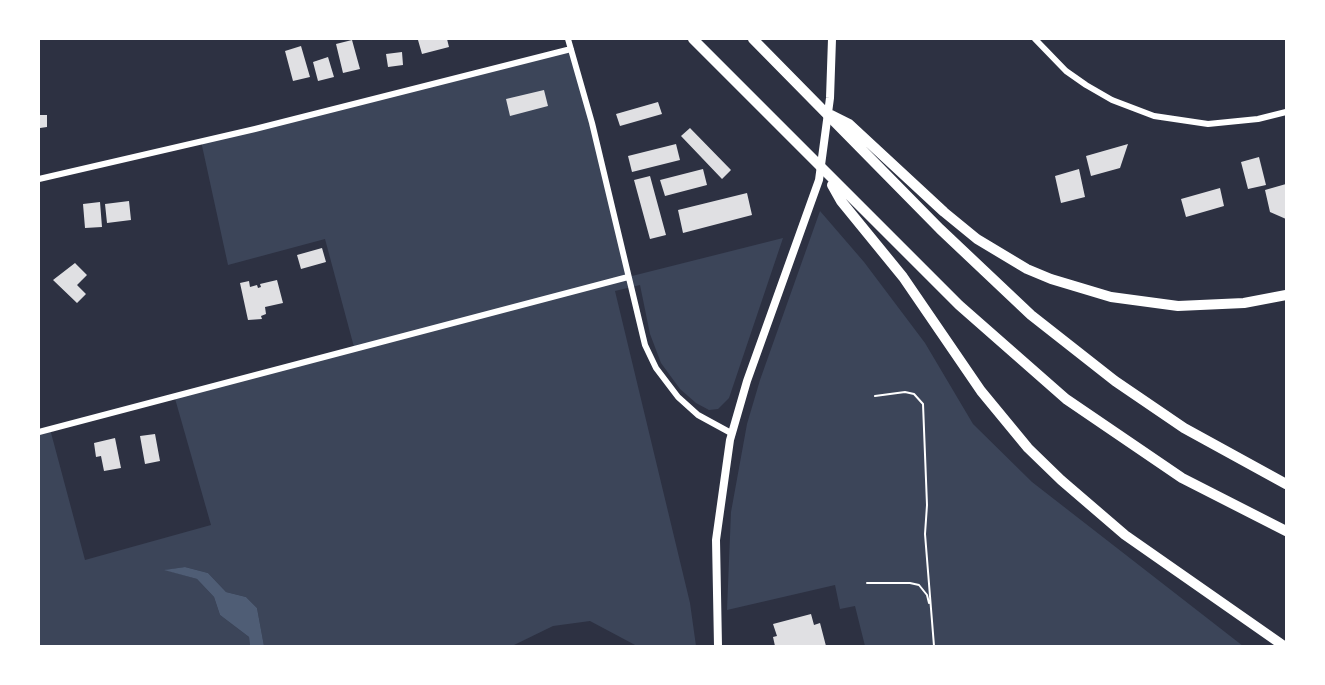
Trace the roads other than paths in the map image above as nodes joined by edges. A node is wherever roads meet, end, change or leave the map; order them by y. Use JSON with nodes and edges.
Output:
{"nodes":[{"id":1,"x":568,"y":39,"type":"edge"},
{"id":2,"x":693,"y":39,"type":"edge"},
{"id":3,"x":753,"y":39,"type":"edge"},
{"id":4,"x":832,"y":39,"type":"edge"},
{"id":5,"x":1035,"y":39,"type":"edge"},
{"id":6,"x":571,"y":50,"type":"junction"},
{"id":7,"x":824,"y":111,"type":"junction"},
{"id":8,"x":1286,"y":112,"type":"edge"},
{"id":9,"x":826,"y":174,"type":"junction"},
{"id":10,"x":39,"y":179,"type":"edge"},
{"id":11,"x":628,"y":277,"type":"junction"},
{"id":12,"x":1286,"y":295,"type":"edge"},
{"id":13,"x":39,"y":432,"type":"edge"},
{"id":14,"x":731,"y":433,"type":"junction"},
{"id":15,"x":1286,"y":484,"type":"edge"},
{"id":16,"x":1286,"y":531,"type":"edge"},
{"id":17,"x":718,"y":646,"type":"edge"},
{"id":18,"x":1284,"y":646,"type":"edge"}],
"edges":[{"from":1,"to":6,"type":"street"},
{"from":2,"to":9,"type":"highway"},
{"from":3,"to":7,"type":"highway"},
{"from":4,"to":14,"type":"street"},
{"from":5,"to":8,"type":"street"},
{"from":6,"to":10,"type":"street"},
{"from":6,"to":11,"type":"street"},
{"from":7,"to":12,"type":"highway"},
{"from":7,"to":15,"type":"highway"},
{"from":9,"to":16,"type":"highway"},
{"from":9,"to":18,"type":"highway"},
{"from":11,"to":13,"type":"street"},
{"from":11,"to":14,"type":"street"},
{"from":14,"to":17,"type":"street"}]}
